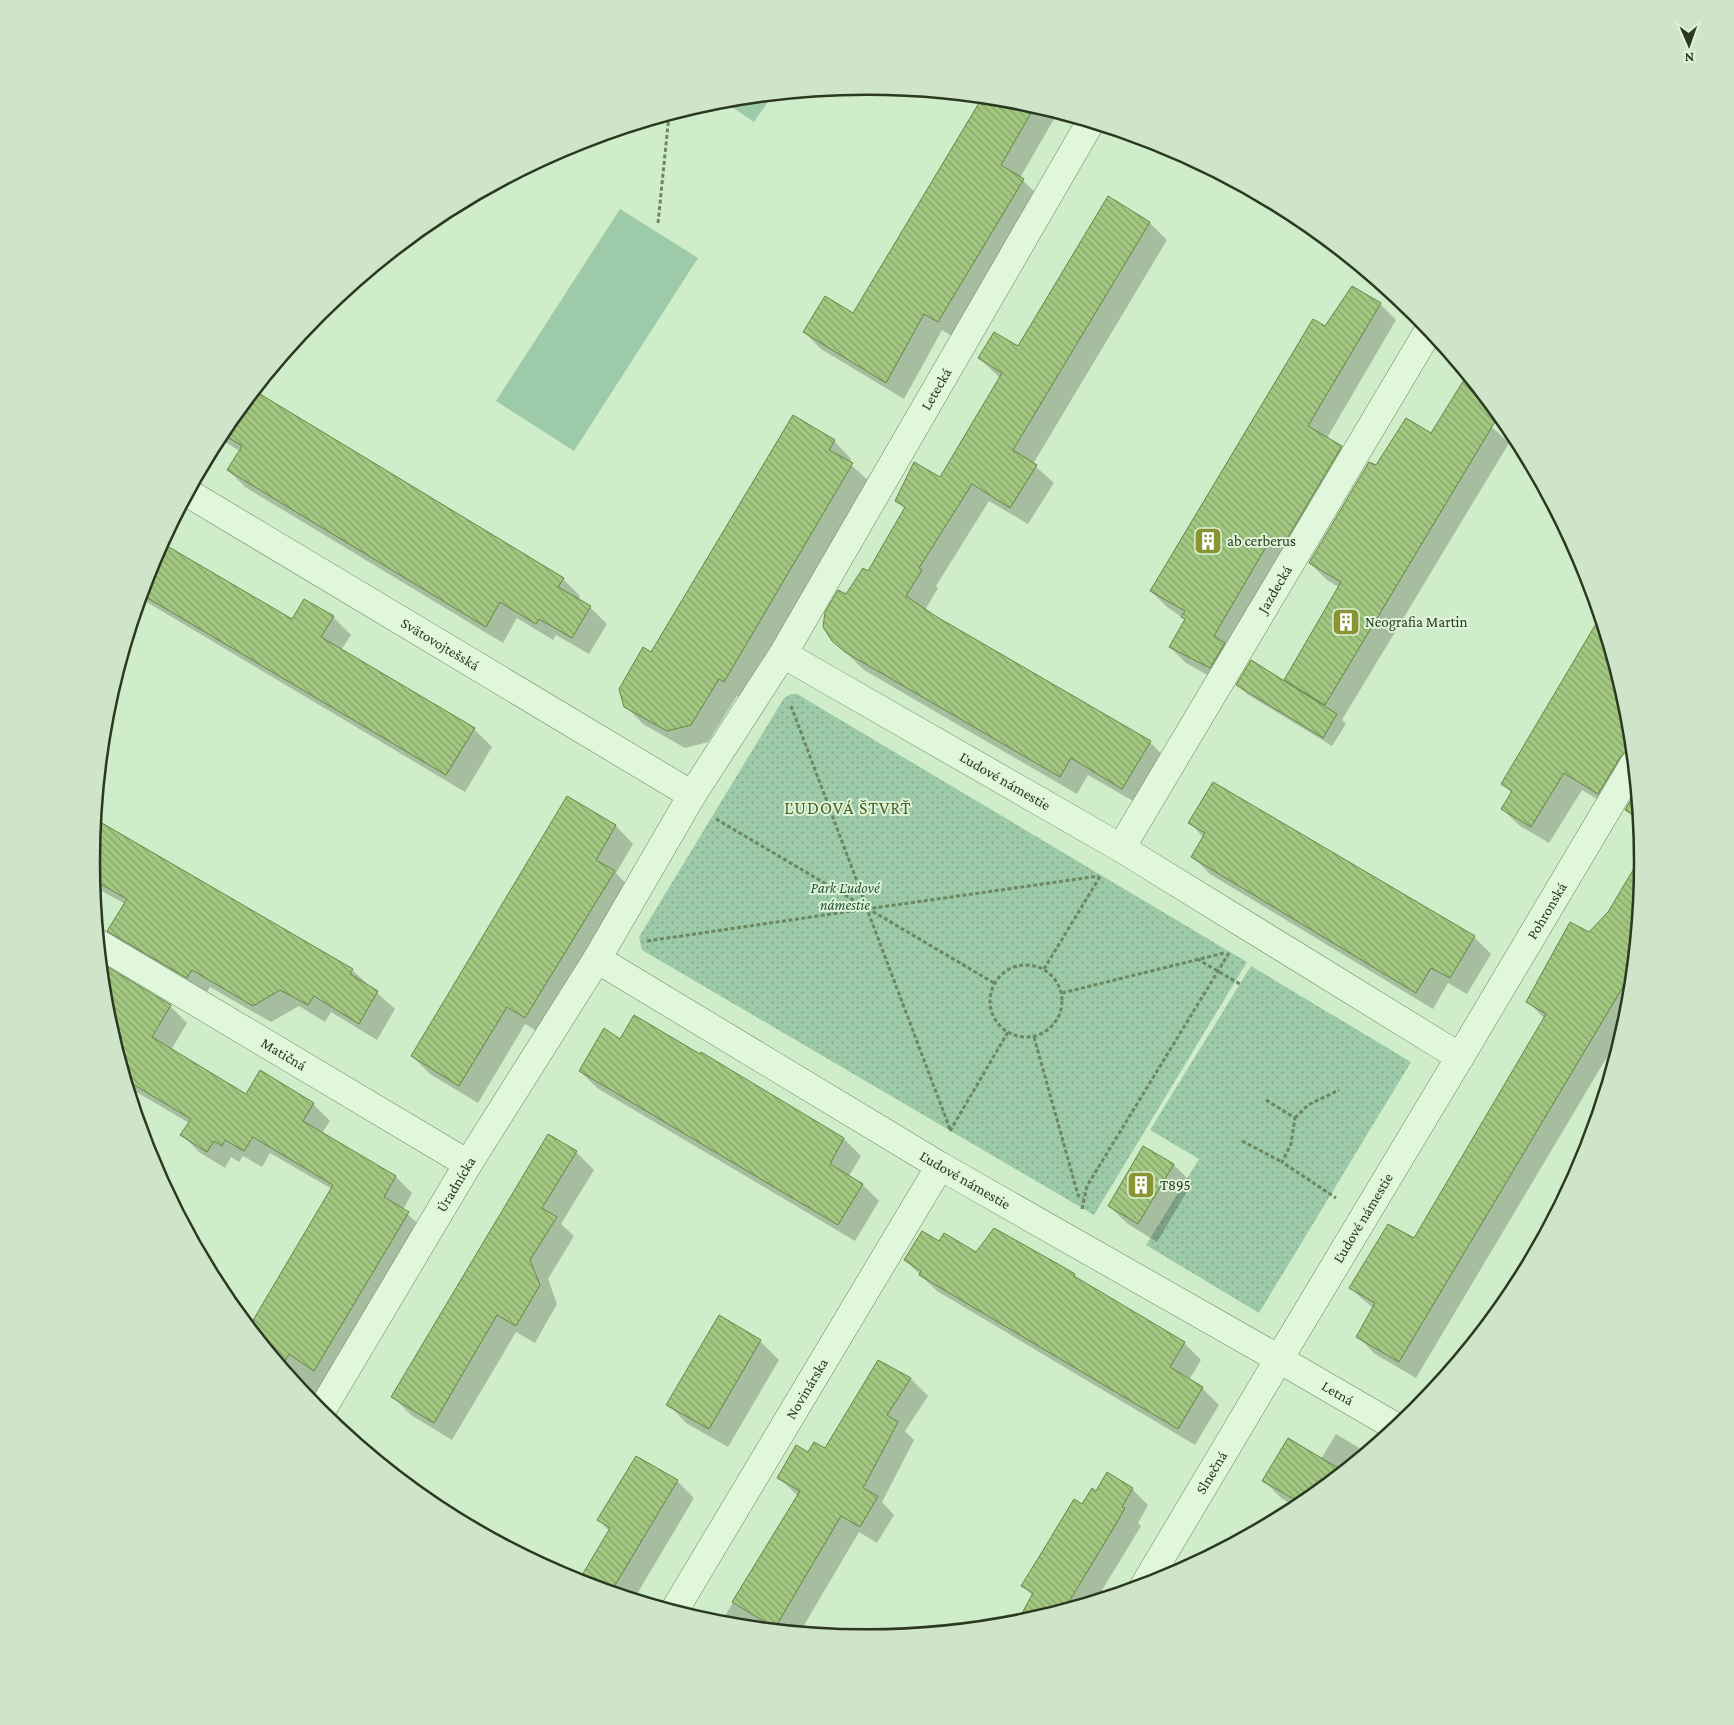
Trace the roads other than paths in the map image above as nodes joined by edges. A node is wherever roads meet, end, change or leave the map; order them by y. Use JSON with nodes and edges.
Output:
{"nodes":[{"id":1,"x":1087,"y":128,"type":"edge"},
{"id":2,"x":1425,"y":336,"type":"edge"},
{"id":3,"x":193,"y":496,"type":"edge"},
{"id":4,"x":783,"y":654,"type":"junction"},
{"id":5,"x":1629,"y":772,"type":"edge"},
{"id":6,"x":692,"y":795,"type":"junction"},
{"id":7,"x":1121,"y":848,"type":"junction"},
{"id":8,"x":104,"y":947,"type":"edge"},
{"id":9,"x":597,"y":960,"type":"junction"},
{"id":10,"x":1460,"y":1057,"type":"junction"},
{"id":11,"x":468,"y":1164,"type":"junction"},
{"id":12,"x":940,"y":1166,"type":"junction"},
{"id":13,"x":1279,"y":1359,"type":"junction"},
{"id":14,"x":324,"y":1405,"type":"edge"},
{"id":15,"x":1390,"y":1424,"type":"edge"},
{"id":16,"x":1150,"y":1576,"type":"edge"},
{"id":17,"x":677,"y":1606,"type":"edge"}],
"edges":[{"from":1,"to":4,"type":"street","name":"Letecká"},
{"from":2,"to":7,"type":"street","name":"Jazdecká"},
{"from":3,"to":6,"type":"street","name":"Svätovojtešská"},
{"from":4,"to":6,"type":"street"},
{"from":4,"to":7,"type":"street","name":"Ľudové námestie"},
{"from":5,"to":10,"type":"street","name":"Pohronská"},
{"from":6,"to":9,"type":"street"},
{"from":7,"to":10,"type":"street","name":"Ľudové námestie"},
{"from":8,"to":11,"type":"street","name":"Matičná"},
{"from":9,"to":11,"type":"street","name":"Úradnícka"},
{"from":9,"to":12,"type":"street","name":"Ľudové námestie"},
{"from":10,"to":13,"type":"street","name":"Ľudové námestie"},
{"from":11,"to":14,"type":"street","name":"Úradnícka"},
{"from":12,"to":13,"type":"street","name":"Ľudové námestie"},
{"from":12,"to":17,"type":"street","name":"Novinárska"},
{"from":13,"to":15,"type":"street","name":"Letná"},
{"from":13,"to":16,"type":"street","name":"Slnečná"}]}
